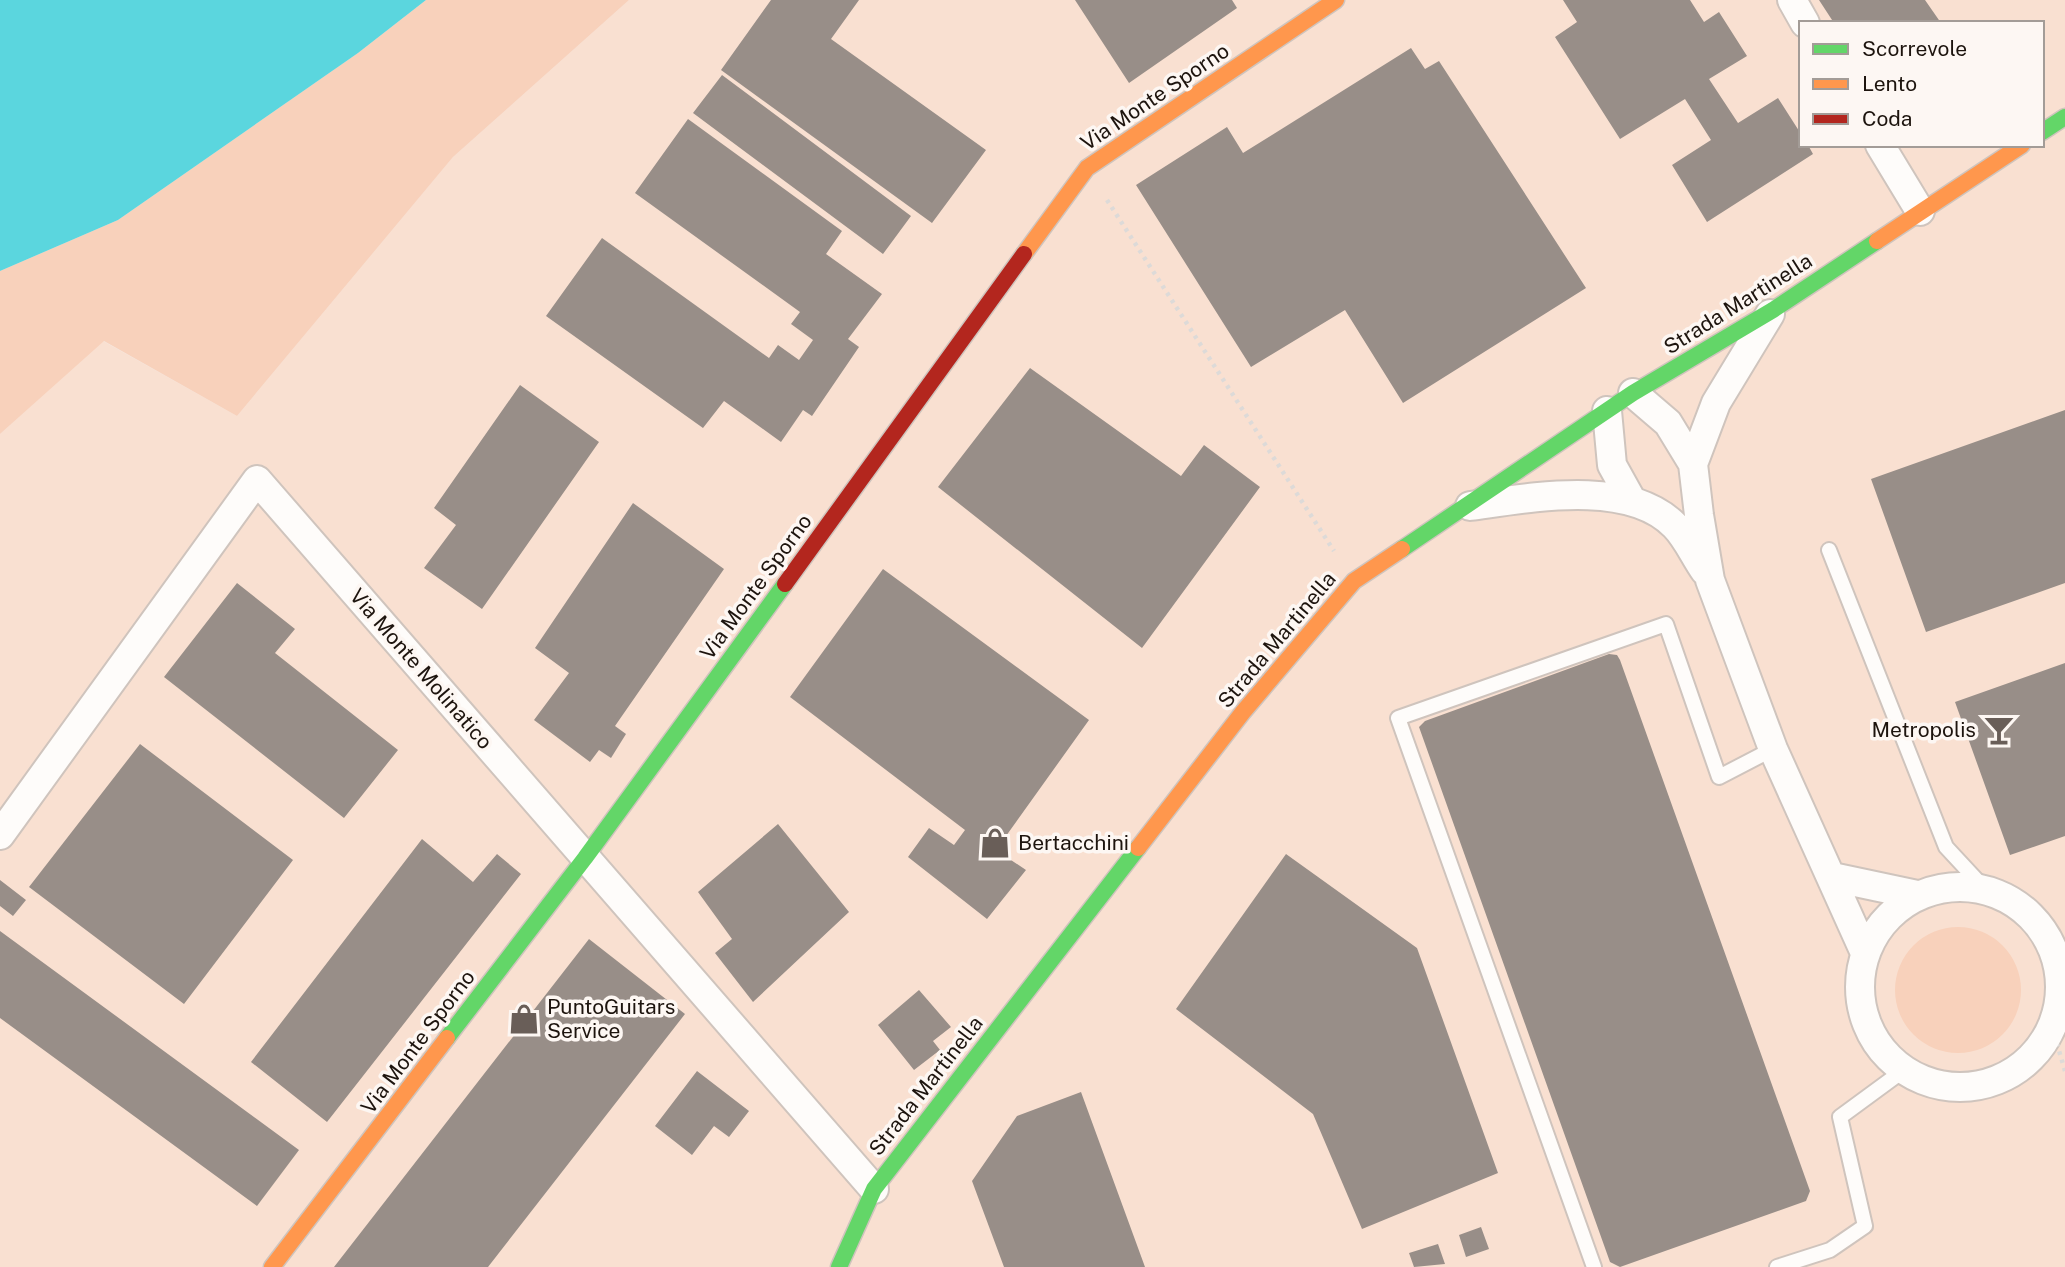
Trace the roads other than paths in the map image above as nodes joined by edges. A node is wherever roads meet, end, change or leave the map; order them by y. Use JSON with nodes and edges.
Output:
{"nodes":[{"id":1,"x":1336,"y":0,"type":"edge"},
{"id":2,"x":1791,"y":0,"type":"edge"},
{"id":3,"x":1804,"y":21,"type":"edge"},
{"id":4,"x":2065,"y":117,"type":"edge"},
{"id":5,"x":2044,"y":131,"type":"edge"},
{"id":6,"x":1881,"y":147,"type":"edge"},
{"id":7,"x":2019,"y":147,"type":"edge"},
{"id":8,"x":1920,"y":211,"type":"junction"},
{"id":9,"x":1773,"y":310,"type":"junction"},
{"id":10,"x":1633,"y":393,"type":"junction"},
{"id":11,"x":1607,"y":411,"type":"junction"},
{"id":12,"x":1693,"y":464,"type":"junction"},
{"id":13,"x":1632,"y":501,"type":"junction"},
{"id":14,"x":1463,"y":507,"type":"junction"},
{"id":15,"x":1829,"y":550,"type":"dead end"},
{"id":16,"x":1710,"y":580,"type":"junction"},
{"id":17,"x":1773,"y":749,"type":"junction"},
{"id":18,"x":0,"y":835,"type":"edge"},
{"id":19,"x":585,"y":858,"type":"junction"},
{"id":20,"x":1832,"y":877,"type":"junction"},
{"id":21,"x":1985,"y":889,"type":"junction"},
{"id":22,"x":1917,"y":895,"type":"junction"},
{"id":23,"x":1865,"y":953,"type":"junction"},
{"id":24,"x":1904,"y":1070,"type":"junction"},
{"id":25,"x":874,"y":1189,"type":"junction"},
{"id":26,"x":272,"y":1267,"type":"edge"},
{"id":27,"x":839,"y":1267,"type":"edge"},
{"id":28,"x":1594,"y":1267,"type":"edge"},
{"id":29,"x":1777,"y":1267,"type":"edge"}],
"edges":[{"from":1,"to":19,"type":"street","name":"Via Monte Sporno"},
{"from":2,"to":3,"type":"street"},
{"from":4,"to":5,"type":"street"},
{"from":6,"to":8,"type":"street"},
{"from":7,"to":8,"type":"street","name":"Strada Martinella"},
{"from":8,"to":9,"type":"street","name":"Strada Martinella"},
{"from":9,"to":10,"type":"street","name":"Strada Martinella"},
{"from":9,"to":12,"type":"street"},
{"from":10,"to":11,"type":"street","name":"Strada Martinella"},
{"from":10,"to":12,"type":"street"},
{"from":11,"to":13,"type":"street"},
{"from":11,"to":14,"type":"street","name":"Strada Martinella"},
{"from":12,"to":16,"type":"street"},
{"from":13,"to":14,"type":"street"},
{"from":13,"to":16,"type":"street"},
{"from":14,"to":25,"type":"street","name":"Strada Martinella"},
{"from":15,"to":21,"type":"lane"},
{"from":16,"to":17,"type":"street"},
{"from":17,"to":20,"type":"street"},
{"from":17,"to":28,"type":"lane"},
{"from":18,"to":19,"type":"street","name":"Via Monte Molinatico"},
{"from":19,"to":25,"type":"street","name":"Via Monte Molinatico"},
{"from":19,"to":26,"type":"street","name":"Via Monte Sporno"},
{"from":20,"to":22,"type":"street"},
{"from":20,"to":23,"type":"street"},
{"from":21,"to":22,"type":"street"},
{"from":21,"to":24,"type":"street"},
{"from":22,"to":23,"type":"street"},
{"from":23,"to":24,"type":"street"},
{"from":24,"to":29,"type":"lane"},
{"from":25,"to":27,"type":"street","name":"Strada Martinella"}]}
